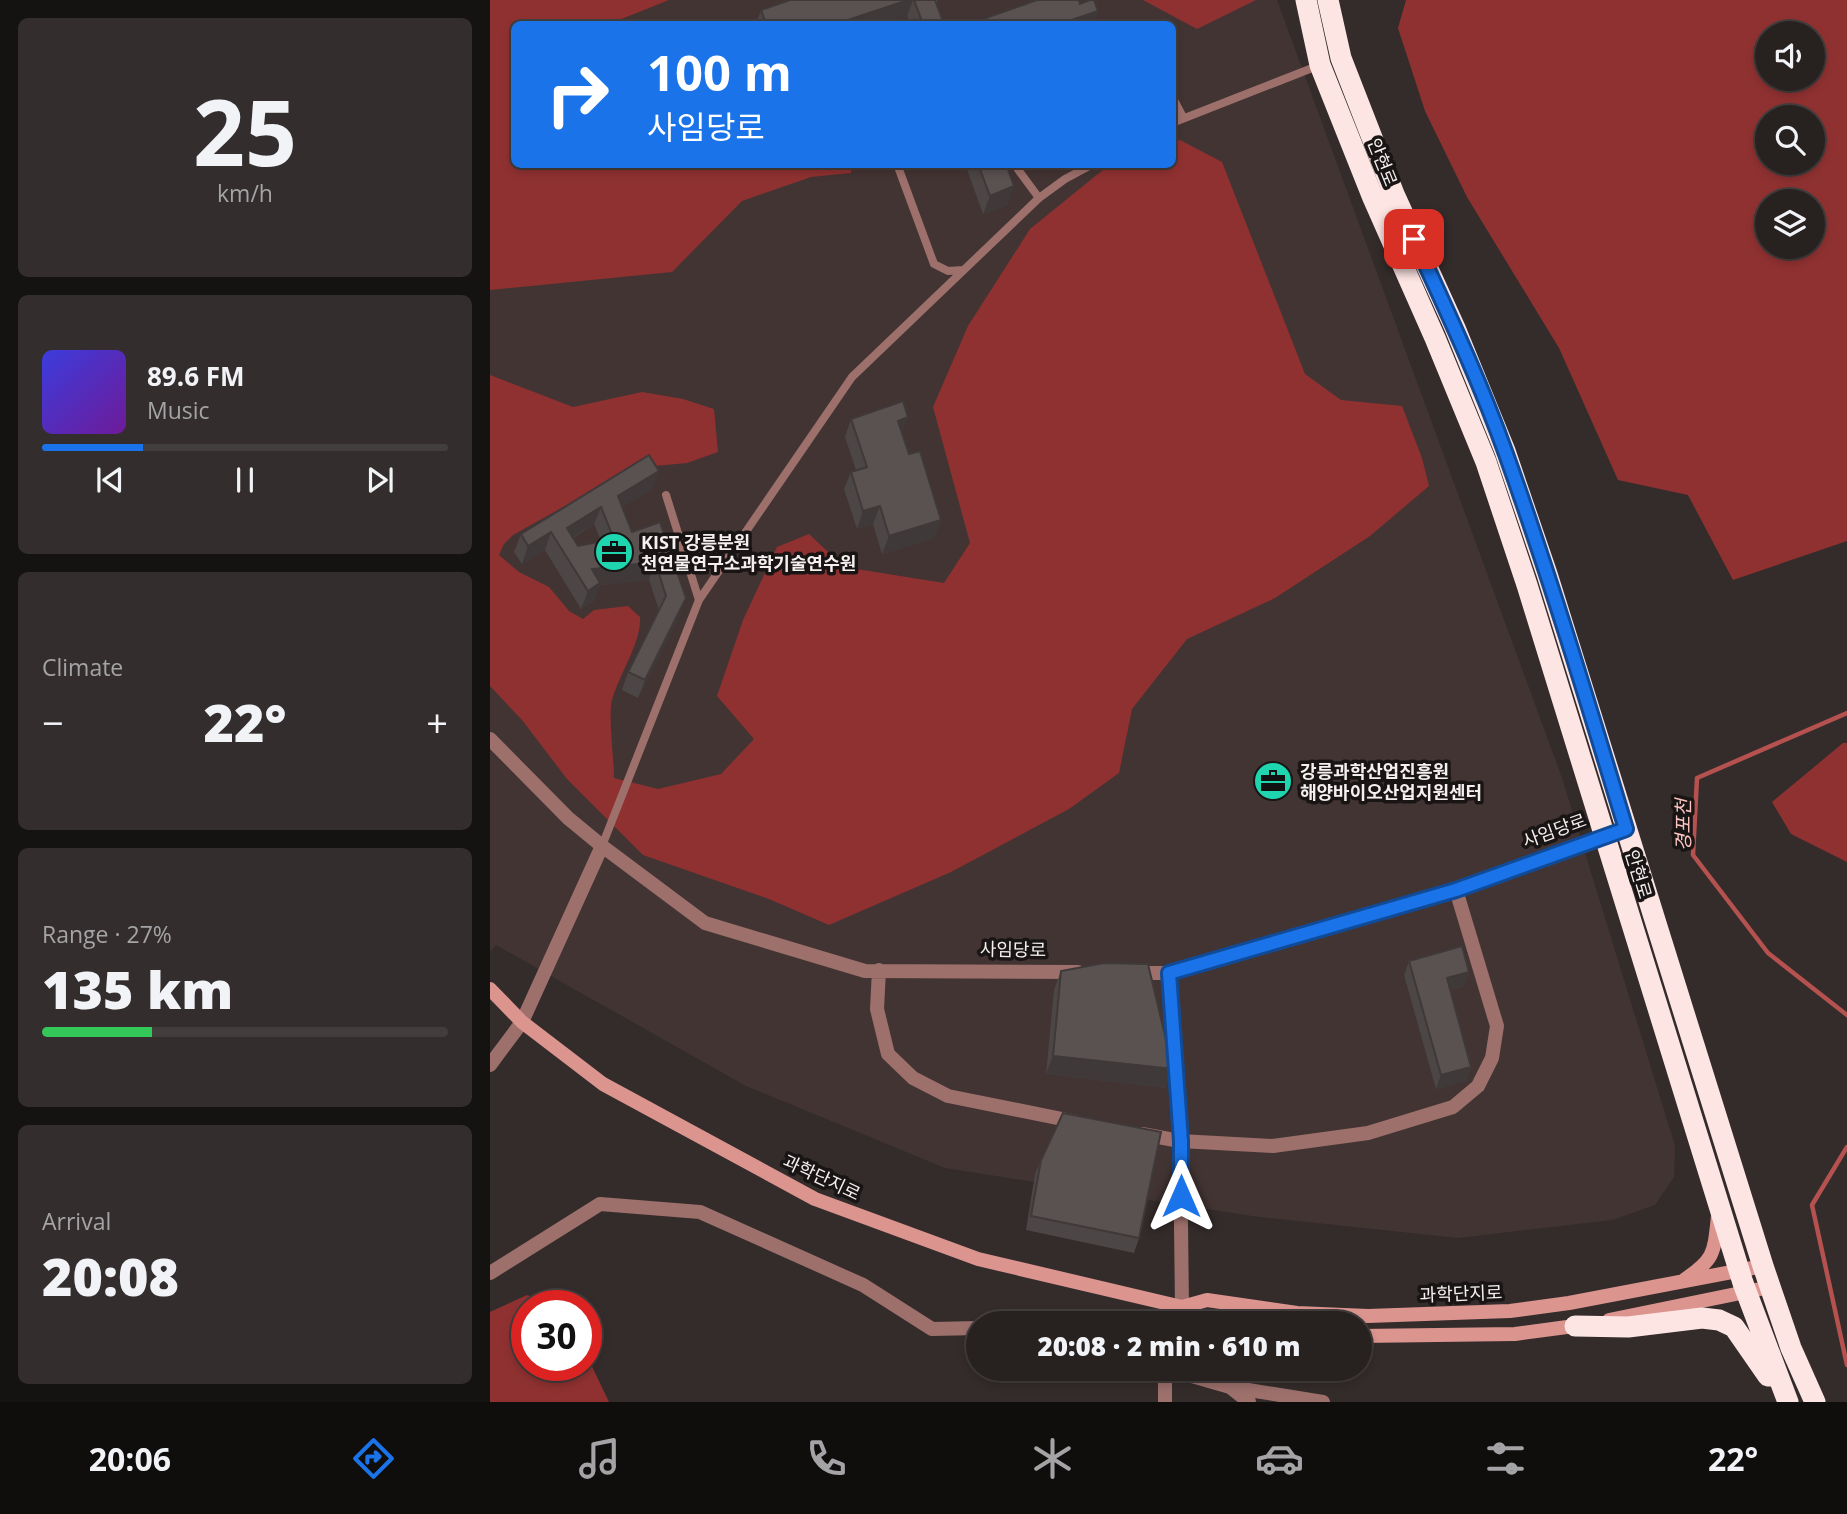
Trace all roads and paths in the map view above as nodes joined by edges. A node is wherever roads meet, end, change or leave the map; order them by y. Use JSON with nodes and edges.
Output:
{"nodes":[{"id":1,"x":1306,"y":0,"type":"edge"},
{"id":2,"x":1328,"y":0,"type":"edge"},
{"id":3,"x":1341,"y":58,"type":"junction"},
{"id":4,"x":1320,"y":65,"type":"junction"},
{"id":5,"x":1176,"y":104,"type":"edge"},
{"id":6,"x":1183,"y":117,"type":"junction"},
{"id":7,"x":1176,"y":120,"type":"edge"},
{"id":8,"x":898,"y":168,"type":"edge"},
{"id":9,"x":1017,"y":168,"type":"edge"},
{"id":10,"x":1086,"y":168,"type":"edge"},
{"id":11,"x":1038,"y":198,"type":"junction"},
{"id":12,"x":963,"y":270,"type":"junction"},
{"id":13,"x":666,"y":495,"type":"dead end"},
{"id":14,"x":699,"y":600,"type":"junction"},
{"id":15,"x":490,"y":739,"type":"edge"},
{"id":16,"x":1626,"y":829,"type":"junction"},
{"id":17,"x":1604,"y":836,"type":"junction"},
{"id":18,"x":602,"y":846,"type":"junction"},
{"id":19,"x":1456,"y":890,"type":"junction"},
{"id":20,"x":880,"y":970,"type":"junction"},
{"id":21,"x":1086,"y":972,"type":"edge"},
{"id":22,"x":1114,"y":973,"type":"edge"},
{"id":23,"x":1169,"y":973,"type":"junction"},
{"id":24,"x":490,"y":989,"type":"edge"},
{"id":25,"x":522,"y":1021,"type":"junction"},
{"id":26,"x":490,"y":1065,"type":"edge"},
{"id":27,"x":1086,"y":1123,"type":"edge"},
{"id":28,"x":1126,"y":1131,"type":"edge"},
{"id":29,"x":1181,"y":1141,"type":"junction"},
{"id":30,"x":1719,"y":1204,"type":"junction"},
{"id":31,"x":1763,"y":1266,"type":"junction"},
{"id":32,"x":1740,"y":1272,"type":"junction"},
{"id":33,"x":490,"y":1273,"type":"edge"},
{"id":34,"x":1678,"y":1283,"type":"junction"},
{"id":35,"x":1770,"y":1287,"type":"junction"},
{"id":36,"x":1747,"y":1293,"type":"junction"},
{"id":37,"x":1182,"y":1307,"type":"junction"},
{"id":38,"x":1190,"y":1311,"type":"edge"},
{"id":39,"x":1575,"y":1326,"type":"junction"},
{"id":40,"x":966,"y":1328,"type":"edge"},
{"id":41,"x":1372,"y":1336,"type":"edge"},
{"id":42,"x":1164,"y":1381,"type":"edge"},
{"id":43,"x":1208,"y":1381,"type":"edge"},
{"id":44,"x":1231,"y":1381,"type":"edge"},
{"id":45,"x":1230,"y":1387,"type":"junction"},
{"id":46,"x":1165,"y":1402,"type":"edge"},
{"id":47,"x":1248,"y":1402,"type":"edge"},
{"id":48,"x":1323,"y":1402,"type":"edge"},
{"id":49,"x":1785,"y":1402,"type":"edge"},
{"id":50,"x":1815,"y":1402,"type":"edge"}],
"edges":[{"from":1,"to":4,"type":"highway","name":"안현로"},
{"from":2,"to":3,"type":"highway","name":"안현로"},
{"from":3,"to":4,"type":"street"},
{"from":3,"to":16,"type":"highway","name":"안현로"},
{"from":4,"to":6,"type":"lane"},
{"from":4,"to":17,"type":"highway","name":"안현로"},
{"from":5,"to":6,"type":"lane"},
{"from":6,"to":7,"type":"lane"},
{"from":8,"to":12,"type":"lane"},
{"from":9,"to":11,"type":"lane"},
{"from":10,"to":11,"type":"lane"},
{"from":11,"to":12,"type":"lane"},
{"from":12,"to":14,"type":"lane"},
{"from":13,"to":14,"type":"lane"},
{"from":14,"to":18,"type":"lane"},
{"from":15,"to":18,"type":"street"},
{"from":16,"to":17,"type":"highway"},
{"from":16,"to":31,"type":"highway","name":"안현로"},
{"from":17,"to":19,"type":"street","name":"사임당로"},
{"from":17,"to":30,"type":"highway","name":"안현로"},
{"from":18,"to":20,"type":"street","name":"사임당로"},
{"from":18,"to":25,"type":"street"},
{"from":19,"to":23,"type":"street","name":"사임당로"},
{"from":19,"to":29,"type":"street"},
{"from":20,"to":21,"type":"street","name":"사임당로"},
{"from":20,"to":27,"type":"street"},
{"from":22,"to":23,"type":"street","name":"사임당로"},
{"from":23,"to":29,"type":"street"},
{"from":24,"to":25,"type":"street","name":"과학단지로"},
{"from":25,"to":26,"type":"street"},
{"from":25,"to":37,"type":"street","name":"과학단지로"},
{"from":28,"to":29,"type":"street"},
{"from":29,"to":37,"type":"street"},
{"from":30,"to":32,"type":"highway","name":"안현로"},
{"from":30,"to":34,"type":"street"},
{"from":31,"to":32,"type":"street","name":"과학단지로"},
{"from":31,"to":35,"type":"highway","name":"안현로"},
{"from":32,"to":34,"type":"street","name":"과학단지로"},
{"from":32,"to":36,"type":"highway","name":"안현로"},
{"from":33,"to":40,"type":"street"},
{"from":34,"to":37,"type":"street","name":"과학단지로"},
{"from":35,"to":36,"type":"street"},
{"from":35,"to":50,"type":"highway"},
{"from":36,"to":39,"type":"street"},
{"from":36,"to":49,"type":"highway"},
{"from":37,"to":38,"type":"street","name":"과학단지로"},
{"from":39,"to":41,"type":"street"},
{"from":39,"to":49,"type":"highway"},
{"from":42,"to":46,"type":"street"},
{"from":43,"to":45,"type":"street"},
{"from":44,"to":45,"type":"street"},
{"from":45,"to":47,"type":"street"},
{"from":45,"to":48,"type":"street"}]}
